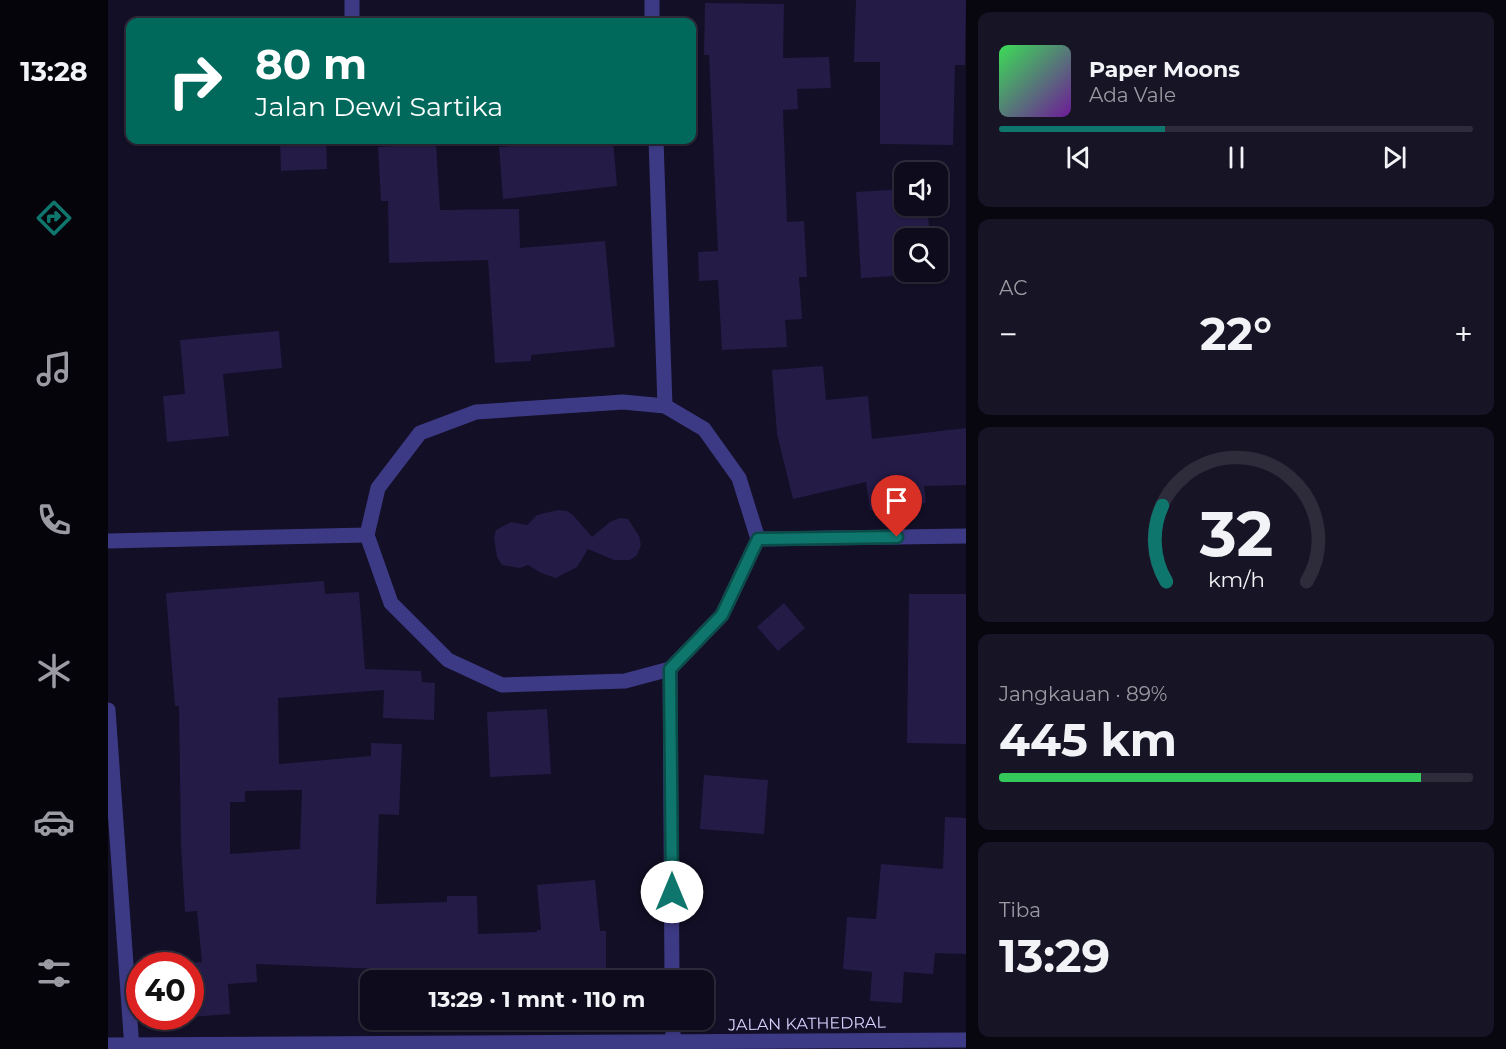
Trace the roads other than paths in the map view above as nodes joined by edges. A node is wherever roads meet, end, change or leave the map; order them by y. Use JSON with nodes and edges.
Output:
{"nodes":[{"id":1,"x":352,"y":0,"type":"edge"},
{"id":2,"x":652,"y":0,"type":"edge"},
{"id":3,"x":352,"y":18,"type":"edge"},
{"id":4,"x":652,"y":18,"type":"edge"},
{"id":5,"x":656,"y":144,"type":"edge"},
{"id":6,"x":665,"y":406,"type":"junction"},
{"id":7,"x":367,"y":536,"type":"junction"},
{"id":8,"x":966,"y":536,"type":"edge"},
{"id":9,"x":758,"y":539,"type":"junction"},
{"id":10,"x":108,"y":541,"type":"edge"},
{"id":11,"x":670,"y":669,"type":"junction"},
{"id":12,"x":108,"y":710,"type":"edge"},
{"id":13,"x":672,"y":970,"type":"edge"},
{"id":14,"x":674,"y":1030,"type":"edge"},
{"id":15,"x":966,"y":1040,"type":"edge"},
{"id":16,"x":108,"y":1045,"type":"edge"},
{"id":17,"x":676,"y":1045,"type":"edge"},
{"id":18,"x":131,"y":1047,"type":"edge"}],
"edges":[{"from":1,"to":3,"type":"street"},
{"from":2,"to":4,"type":"street"},
{"from":5,"to":6,"type":"street"},
{"from":6,"to":7,"type":"street"},
{"from":6,"to":9,"type":"street"},
{"from":7,"to":10,"type":"street"},
{"from":7,"to":11,"type":"street"},
{"from":8,"to":9,"type":"street"},
{"from":9,"to":11,"type":"street"},
{"from":11,"to":13,"type":"street"},
{"from":12,"to":18,"type":"street"},
{"from":14,"to":17,"type":"street"},
{"from":15,"to":17,"type":"street","name":"JALAN KATHEDRAL"},
{"from":16,"to":18,"type":"street","name":"JALAN KATHEDRAL"},
{"from":17,"to":18,"type":"street","name":"JALAN KATHEDRAL"}]}
